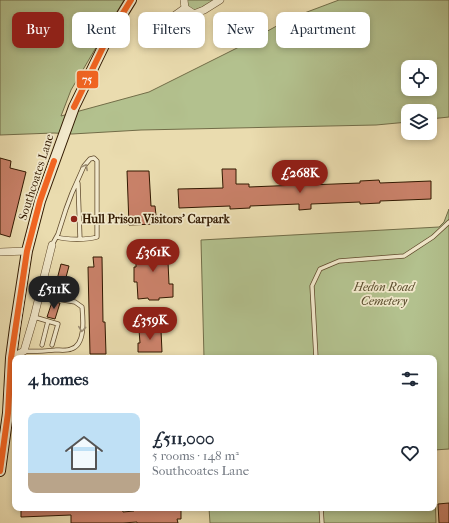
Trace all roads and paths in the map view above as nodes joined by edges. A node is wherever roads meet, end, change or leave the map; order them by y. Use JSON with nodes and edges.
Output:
{"nodes":[{"id":1,"x":130,"y":0,"type":"edge"},
{"id":2,"x":184,"y":0,"type":"edge"},
{"id":3,"x":220,"y":0,"type":"edge"},
{"id":4,"x":185,"y":8,"type":"junction"},
{"id":5,"x":180,"y":12,"type":"edge"},
{"id":6,"x":78,"y":182,"type":"junction"},
{"id":7,"x":449,"y":222,"type":"edge"},
{"id":8,"x":57,"y":237,"type":"junction"},
{"id":9,"x":80,"y":239,"type":"junction"},
{"id":10,"x":52,"y":245,"type":"joint"},
{"id":11,"x":27,"y":251,"type":"junction"},
{"id":12,"x":0,"y":252,"type":"edge"},
{"id":13,"x":39,"y":296,"type":"junction"},
{"id":14,"x":34,"y":317,"type":"junction"},
{"id":15,"x":48,"y":321,"type":"junction"},
{"id":16,"x":42,"y":345,"type":"dead end"},
{"id":17,"x":52,"y":345,"type":"dead end"},
{"id":18,"x":24,"y":351,"type":"junction"},
{"id":19,"x":17,"y":355,"type":"edge"},
{"id":20,"x":316,"y":355,"type":"edge"},
{"id":21,"x":11,"y":358,"type":"joint"},
{"id":22,"x":4,"y":413,"type":"edge"},
{"id":23,"x":0,"y":471,"type":"edge"},
{"id":24,"x":321,"y":511,"type":"edge"},
{"id":25,"x":322,"y":523,"type":"edge"}],
"edges":[{"from":1,"to":11,"type":"street","name":"Southcoates Lane"},
{"from":2,"to":4,"type":"street"},
{"from":3,"to":4,"type":"street"},
{"from":4,"to":5,"type":"street"},
{"from":6,"to":8,"type":"lane"},
{"from":6,"to":9,"type":"lane"},
{"from":6,"to":9,"type":"lane","one_way":true},
{"from":7,"to":20,"type":"lane"},
{"from":8,"to":9,"type":"lane"},
{"from":8,"to":10,"type":"lane"},
{"from":10,"to":13,"type":"street"},
{"from":11,"to":12,"type":"street"},
{"from":11,"to":21,"type":"street","name":"Southcoates Lane"},
{"from":13,"to":14,"type":"street"},
{"from":13,"to":18,"type":"lane","one_way":true},
{"from":14,"to":15,"type":"lane"},
{"from":14,"to":18,"type":"street"},
{"from":15,"to":16,"type":"lane"},
{"from":15,"to":17,"type":"lane"},
{"from":18,"to":19,"type":"street"},
{"from":21,"to":22,"type":"street","name":"Southcoates Lane"},
{"from":22,"to":23,"type":"street","name":"Southcoates Lane"},
{"from":24,"to":25,"type":"lane"}]}
